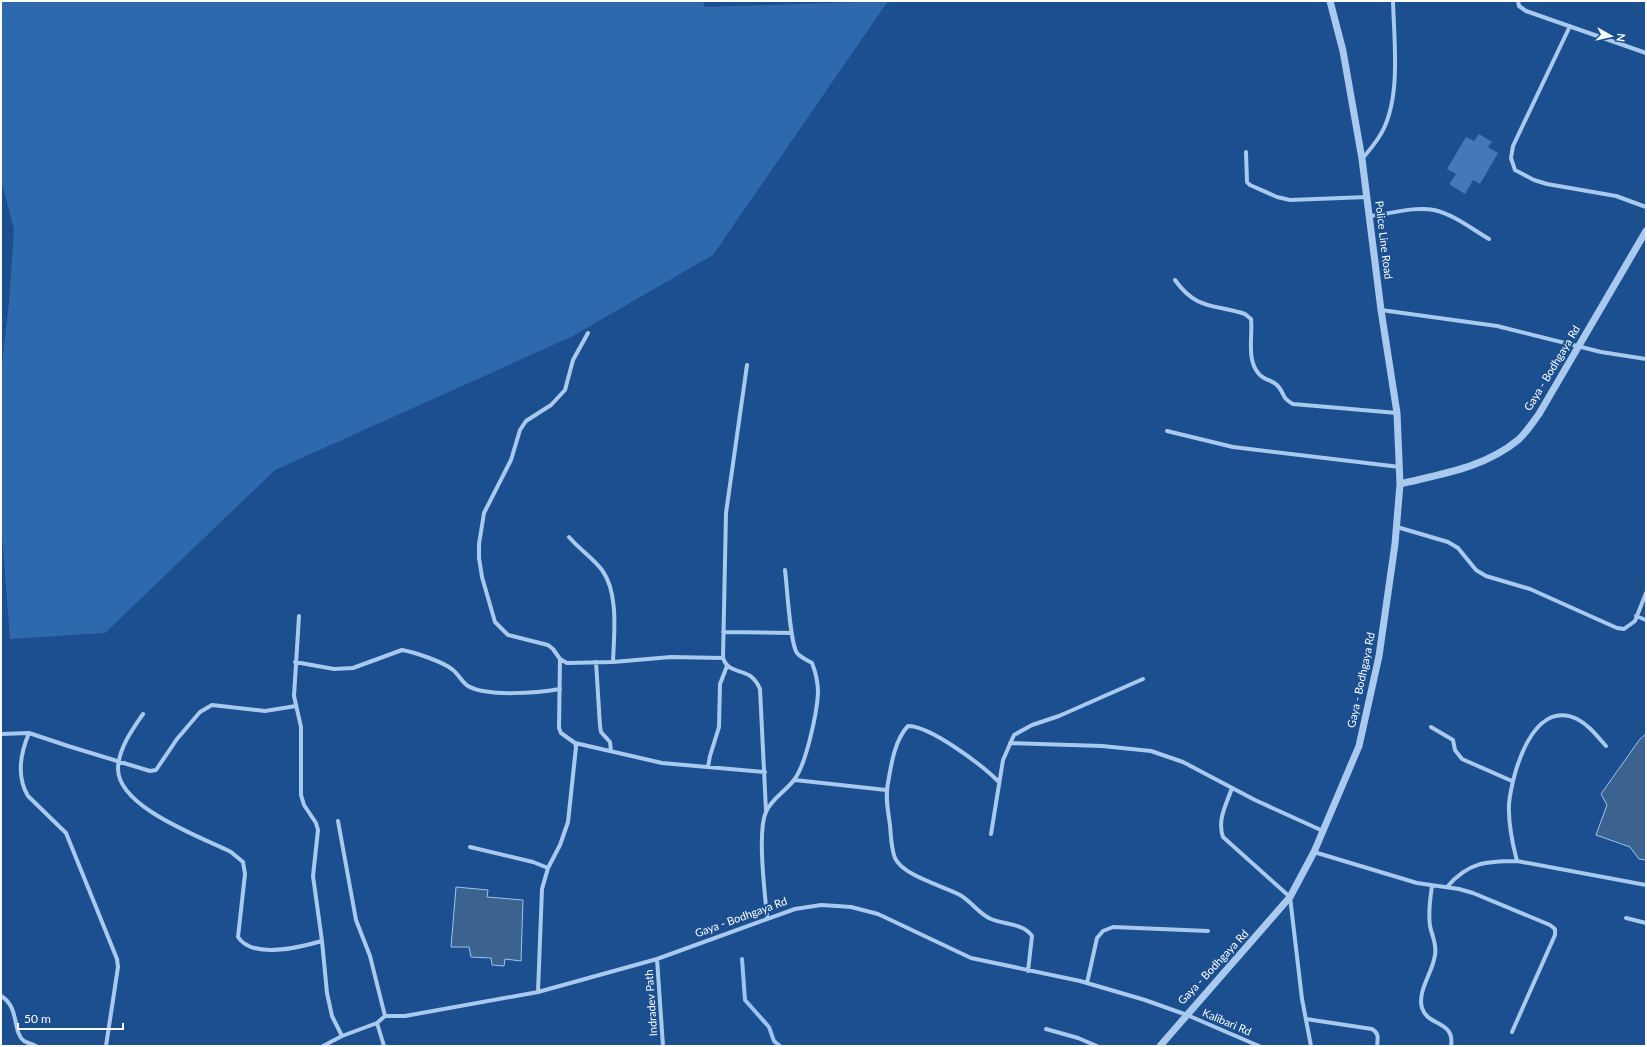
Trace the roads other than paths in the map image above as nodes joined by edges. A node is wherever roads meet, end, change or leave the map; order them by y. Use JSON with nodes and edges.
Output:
{"nodes":[{"id":1,"x":1330,"y":1,"type":"edge"},
{"id":2,"x":1393,"y":1,"type":"edge"},
{"id":3,"x":1518,"y":1,"type":"edge"},
{"id":4,"x":1570,"y":26,"type":"junction"},
{"id":5,"x":1646,"y":53,"type":"edge"},
{"id":6,"x":1246,"y":152,"type":"dead end"},
{"id":7,"x":1362,"y":159,"type":"junction"},
{"id":8,"x":1367,"y":197,"type":"junction"},
{"id":9,"x":1646,"y":207,"type":"edge"},
{"id":10,"x":1370,"y":216,"type":"junction"},
{"id":11,"x":1646,"y":231,"type":"edge"},
{"id":12,"x":1488,"y":239,"type":"dead end"},
{"id":13,"x":1175,"y":280,"type":"dead end"},
{"id":14,"x":1381,"y":310,"type":"junction"},
{"id":15,"x":588,"y":333,"type":"dead end"},
{"id":16,"x":1577,"y":347,"type":"junction"},
{"id":17,"x":1646,"y":358,"type":"edge"},
{"id":18,"x":747,"y":365,"type":"dead end"},
{"id":19,"x":1397,"y":413,"type":"junction"},
{"id":20,"x":1167,"y":431,"type":"dead end"},
{"id":21,"x":1400,"y":467,"type":"junction"},
{"id":22,"x":1400,"y":484,"type":"junction"},
{"id":23,"x":1396,"y":527,"type":"junction"},
{"id":24,"x":569,"y":537,"type":"dead end"},
{"id":25,"x":785,"y":570,"type":"dead end"},
{"id":26,"x":1646,"y":592,"type":"edge"},
{"id":27,"x":299,"y":616,"type":"dead end"},
{"id":28,"x":1636,"y":616,"type":"junction"},
{"id":29,"x":1646,"y":620,"type":"edge"},
{"id":30,"x":723,"y":632,"type":"junction"},
{"id":31,"x":791,"y":633,"type":"junction"},
{"id":32,"x":722,"y":658,"type":"junction"},
{"id":33,"x":560,"y":659,"type":"junction"},
{"id":34,"x":295,"y":662,"type":"junction"},
{"id":35,"x":596,"y":662,"type":"junction"},
{"id":36,"x":613,"y":662,"type":"junction"},
{"id":37,"x":727,"y":666,"type":"junction"},
{"id":38,"x":1144,"y":679,"type":"dead end"},
{"id":39,"x":560,"y":689,"type":"junction"},
{"id":40,"x":296,"y":706,"type":"junction"},
{"id":41,"x":143,"y":714,"type":"dead end"},
{"id":42,"x":1431,"y":727,"type":"dead end"},
{"id":43,"x":30,"y":732,"type":"junction"},
{"id":44,"x":1,"y":734,"type":"edge"},
{"id":45,"x":575,"y":743,"type":"junction"},
{"id":46,"x":1010,"y":744,"type":"junction"},
{"id":47,"x":1606,"y":746,"type":"dead end"},
{"id":48,"x":611,"y":751,"type":"junction"},
{"id":49,"x":119,"y":761,"type":"junction"},
{"id":50,"x":708,"y":767,"type":"junction"},
{"id":51,"x":765,"y":772,"type":"junction"},
{"id":52,"x":794,"y":780,"type":"junction"},
{"id":53,"x":1512,"y":781,"type":"junction"},
{"id":54,"x":999,"y":782,"type":"junction"},
{"id":55,"x":1232,"y":788,"type":"junction"},
{"id":56,"x":886,"y":790,"type":"junction"},
{"id":57,"x":766,"y":811,"type":"junction"},
{"id":58,"x":338,"y":820,"type":"dead end"},
{"id":59,"x":1323,"y":831,"type":"junction"},
{"id":60,"x":991,"y":834,"type":"dead end"},
{"id":61,"x":470,"y":847,"type":"dead end"},
{"id":62,"x":1314,"y":852,"type":"junction"},
{"id":63,"x":1517,"y":861,"type":"junction"},
{"id":64,"x":548,"y":868,"type":"junction"},
{"id":65,"x":1646,"y":885,"type":"edge"},
{"id":66,"x":1432,"y":886,"type":"junction"},
{"id":67,"x":1447,"y":887,"type":"junction"},
{"id":68,"x":1290,"y":897,"type":"junction"},
{"id":69,"x":767,"y":918,"type":"junction"},
{"id":70,"x":1626,"y":918,"type":"dead end"},
{"id":71,"x":1646,"y":923,"type":"edge"},
{"id":72,"x":1208,"y":931,"type":"dead end"},
{"id":73,"x":322,"y":941,"type":"junction"},
{"id":74,"x":657,"y":959,"type":"junction"},
{"id":75,"x":1028,"y":971,"type":"junction"},
{"id":76,"x":1087,"y":983,"type":"junction"},
{"id":77,"x":538,"y":992,"type":"junction"},
{"id":78,"x":1,"y":996,"type":"edge"},
{"id":79,"x":1187,"y":1015,"type":"junction"},
{"id":80,"x":385,"y":1016,"type":"junction"},
{"id":81,"x":1306,"y":1019,"type":"junction"},
{"id":82,"x":377,"y":1023,"type":"junction"},
{"id":83,"x":1046,"y":1028,"type":"dead end"},
{"id":84,"x":1512,"y":1032,"type":"dead end"},
{"id":85,"x":342,"y":1036,"type":"junction"},
{"id":86,"x":36,"y":1046,"type":"edge"},
{"id":87,"x":106,"y":1046,"type":"edge"},
{"id":88,"x":323,"y":1046,"type":"edge"},
{"id":89,"x":384,"y":1046,"type":"edge"},
{"id":90,"x":663,"y":1046,"type":"edge"},
{"id":91,"x":1097,"y":1046,"type":"edge"},
{"id":92,"x":1160,"y":1046,"type":"edge"},
{"id":93,"x":1260,"y":1046,"type":"edge"},
{"id":94,"x":1311,"y":1046,"type":"edge"},
{"id":95,"x":1377,"y":1046,"type":"edge"},
{"id":96,"x":1451,"y":1046,"type":"edge"}],
"edges":[{"from":1,"to":7,"type":"street","name":"Police Line Road"},
{"from":2,"to":7,"type":"street"},
{"from":3,"to":4,"type":"street"},
{"from":4,"to":5,"type":"street"},
{"from":4,"to":9,"type":"street"},
{"from":6,"to":8,"type":"street"},
{"from":7,"to":8,"type":"street","name":"Police Line Road"},
{"from":8,"to":10,"type":"street","name":"Police Line Road"},
{"from":10,"to":12,"type":"street"},
{"from":10,"to":14,"type":"street","name":"Police Line Road"},
{"from":11,"to":16,"type":"street","name":"Gaya - Bodhgaya Rd"},
{"from":13,"to":19,"type":"street"},
{"from":14,"to":16,"type":"street"},
{"from":14,"to":19,"type":"street","name":"Police Line Road"},
{"from":15,"to":33,"type":"street"},
{"from":16,"to":17,"type":"street"},
{"from":16,"to":22,"type":"street","name":"Gaya - Bodhgaya Rd"},
{"from":18,"to":30,"type":"street"},
{"from":19,"to":21,"type":"street","name":"Police Line Road"},
{"from":20,"to":21,"type":"street"},
{"from":21,"to":22,"type":"street","name":"Police Line Road"},
{"from":22,"to":23,"type":"street","name":"Gaya - Bodhgaya Rd"},
{"from":23,"to":28,"type":"street"},
{"from":23,"to":59,"type":"street","name":"Gaya - Bodhgaya Rd"},
{"from":24,"to":36,"type":"street"},
{"from":25,"to":31,"type":"street"},
{"from":26,"to":28,"type":"street"},
{"from":27,"to":34,"type":"street"},
{"from":28,"to":29,"type":"street"},
{"from":30,"to":31,"type":"street"},
{"from":30,"to":32,"type":"street"},
{"from":31,"to":52,"type":"street"},
{"from":32,"to":36,"type":"street"},
{"from":32,"to":37,"type":"street"},
{"from":33,"to":35,"type":"street"},
{"from":33,"to":39,"type":"street"},
{"from":34,"to":39,"type":"street"},
{"from":34,"to":40,"type":"street"},
{"from":35,"to":36,"type":"street"},
{"from":35,"to":48,"type":"street"},
{"from":37,"to":50,"type":"street"},
{"from":37,"to":51,"type":"street"},
{"from":38,"to":46,"type":"street"},
{"from":39,"to":45,"type":"street"},
{"from":40,"to":49,"type":"street"},
{"from":40,"to":73,"type":"street"},
{"from":41,"to":49,"type":"street"},
{"from":42,"to":53,"type":"street"},
{"from":43,"to":44,"type":"street"},
{"from":43,"to":49,"type":"street"},
{"from":43,"to":87,"type":"street"},
{"from":45,"to":48,"type":"street"},
{"from":45,"to":64,"type":"street"},
{"from":46,"to":54,"type":"street"},
{"from":46,"to":55,"type":"street"},
{"from":47,"to":53,"type":"street"},
{"from":48,"to":50,"type":"street"},
{"from":49,"to":73,"type":"street"},
{"from":50,"to":51,"type":"street"},
{"from":51,"to":57,"type":"street"},
{"from":52,"to":56,"type":"street"},
{"from":52,"to":57,"type":"street"},
{"from":53,"to":63,"type":"street"},
{"from":54,"to":56,"type":"street"},
{"from":54,"to":60,"type":"street"},
{"from":55,"to":59,"type":"street"},
{"from":55,"to":68,"type":"street"},
{"from":56,"to":75,"type":"street"},
{"from":57,"to":69,"type":"street"},
{"from":58,"to":80,"type":"street"},
{"from":59,"to":62,"type":"street","name":"Gaya - Bodhgaya Rd"},
{"from":61,"to":64,"type":"street"},
{"from":62,"to":66,"type":"street"},
{"from":62,"to":68,"type":"street","name":"Gaya - Bodhgaya Rd"},
{"from":63,"to":65,"type":"street"},
{"from":63,"to":67,"type":"street"},
{"from":64,"to":77,"type":"street"},
{"from":66,"to":67,"type":"street"},
{"from":66,"to":96,"type":"street"},
{"from":67,"to":84,"type":"street"},
{"from":68,"to":79,"type":"street","name":"Gaya - Bodhgaya Rd"},
{"from":68,"to":81,"type":"street"},
{"from":69,"to":74,"type":"street","name":"Gaya - Bodhgaya Rd"},
{"from":69,"to":75,"type":"street","name":"Gaya - Bodhgaya Rd"},
{"from":70,"to":71,"type":"street"},
{"from":72,"to":76,"type":"street"},
{"from":73,"to":85,"type":"street"},
{"from":74,"to":77,"type":"street","name":"Gaya - Bodhgaya Rd"},
{"from":74,"to":90,"type":"street","name":"Indradev Path"},
{"from":75,"to":76,"type":"street","name":"Gaya - Bodhgaya Rd"},
{"from":76,"to":79,"type":"street","name":"Gaya - Bodhgaya Rd"},
{"from":77,"to":80,"type":"street","name":"Gaya - Bodhgaya Rd"},
{"from":78,"to":86,"type":"street"},
{"from":79,"to":92,"type":"street"},
{"from":79,"to":93,"type":"street","name":"Kalibari Rd"},
{"from":80,"to":82,"type":"street"},
{"from":81,"to":94,"type":"street"},
{"from":81,"to":95,"type":"street"},
{"from":82,"to":85,"type":"street"},
{"from":82,"to":89,"type":"street"},
{"from":83,"to":91,"type":"street"},
{"from":85,"to":88,"type":"street"}]}
